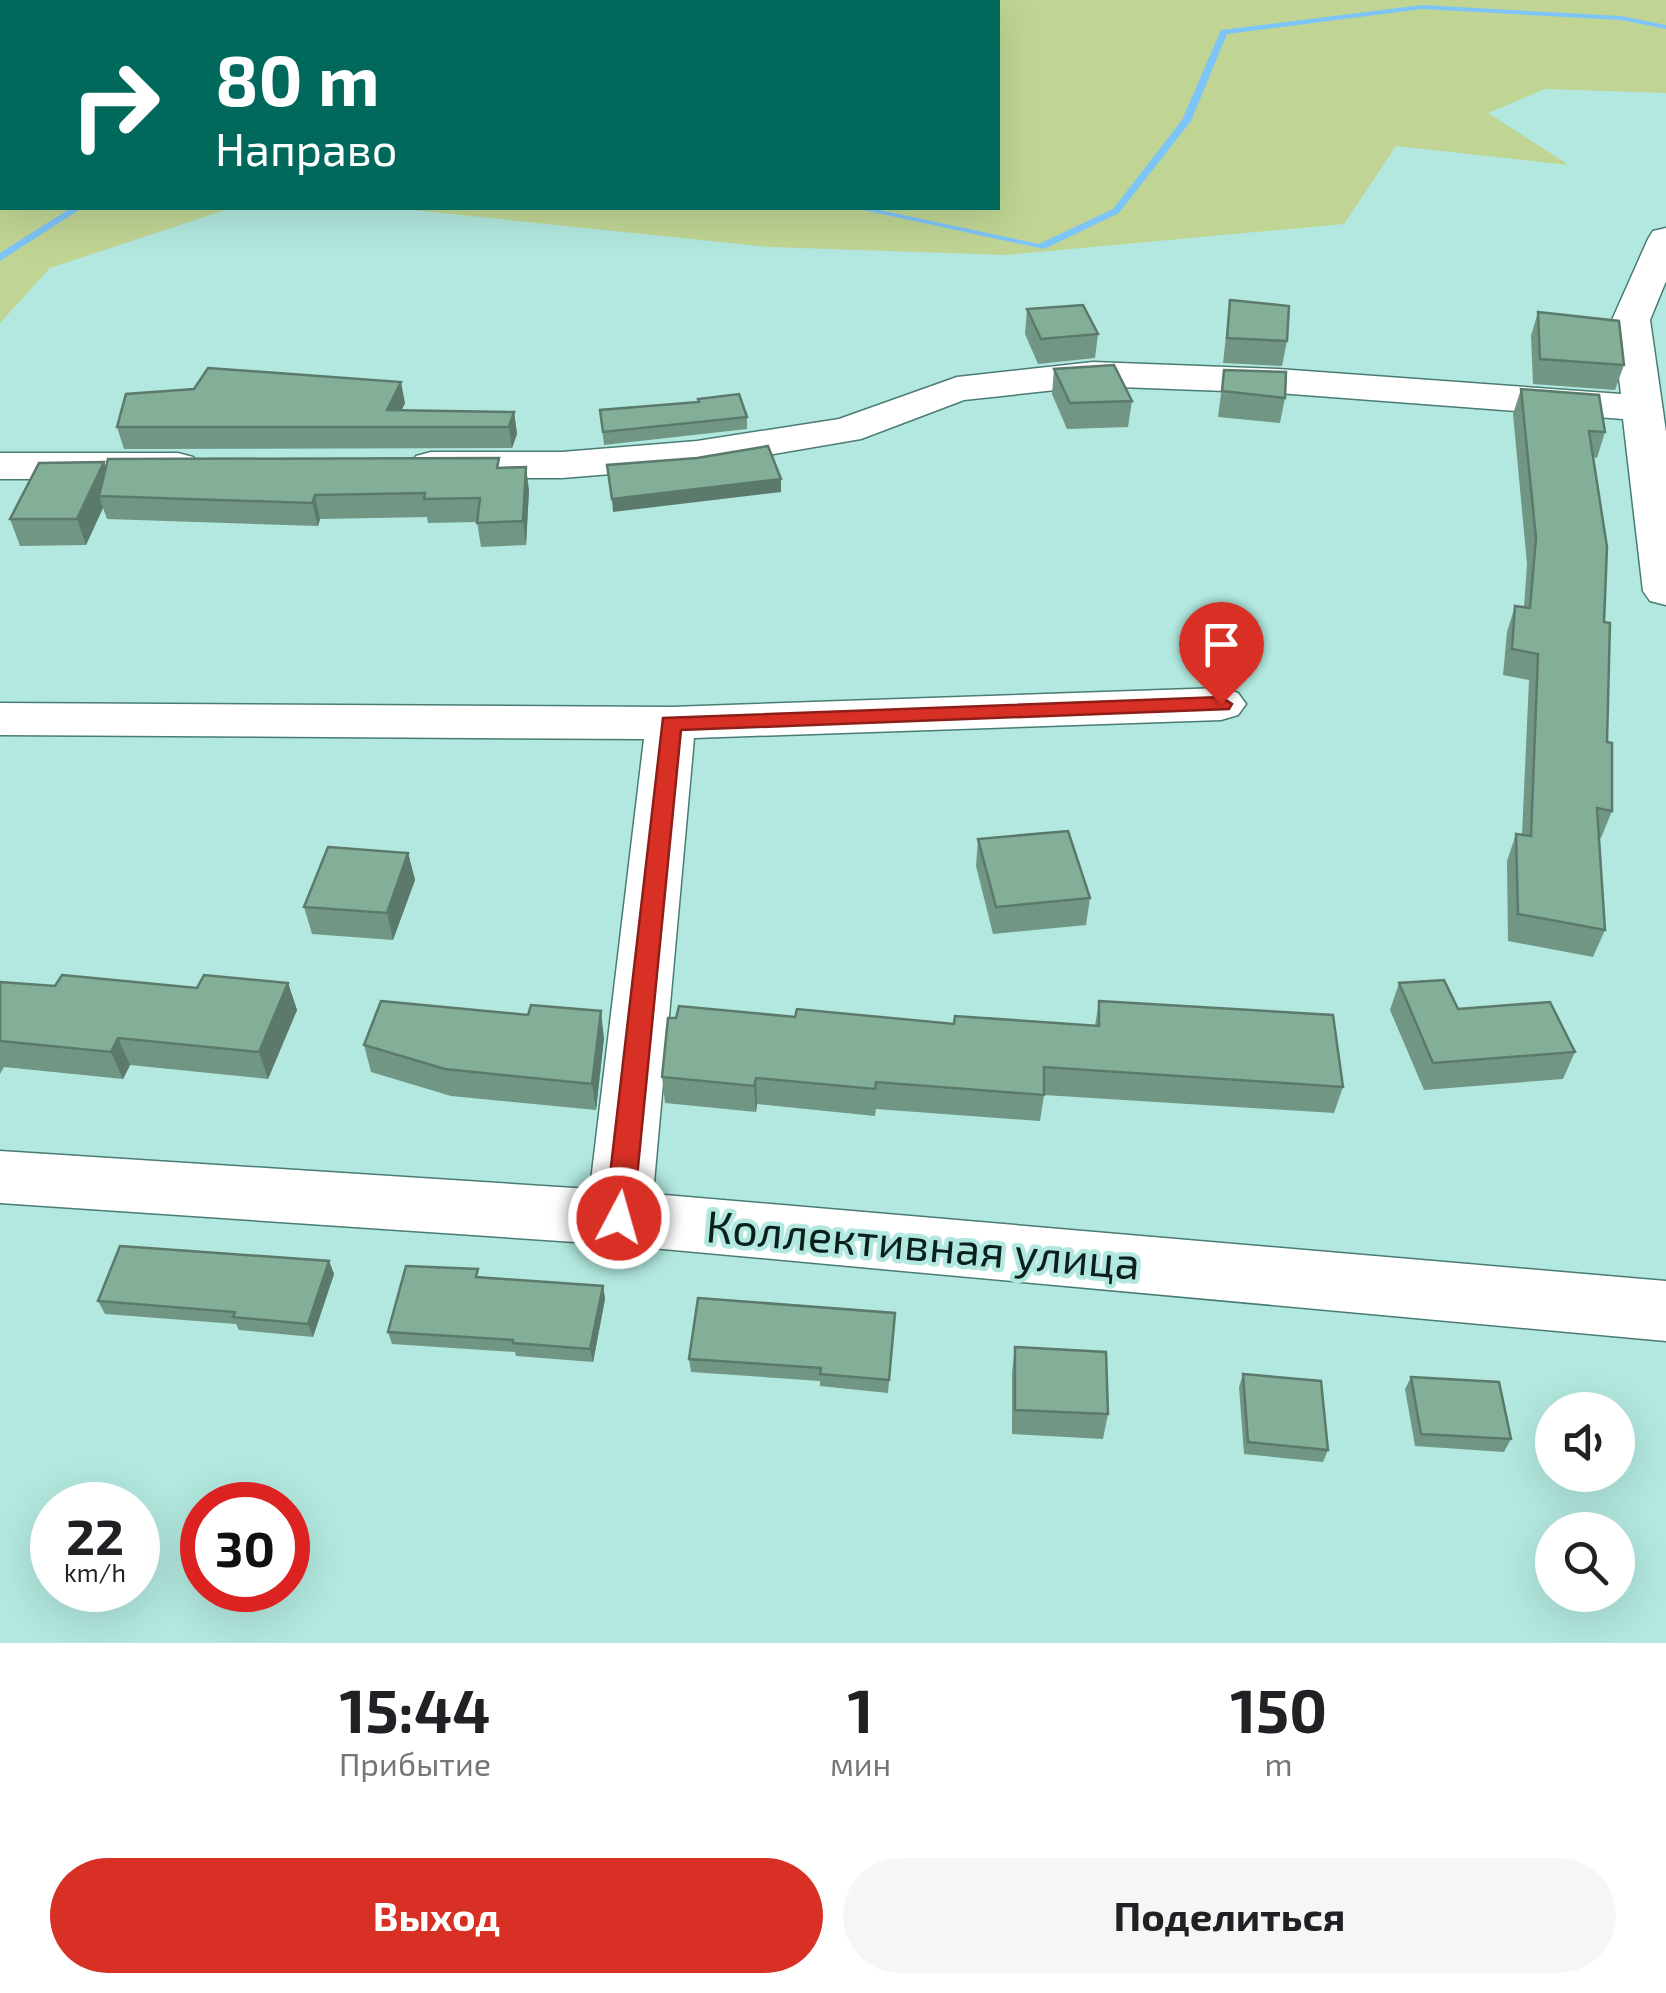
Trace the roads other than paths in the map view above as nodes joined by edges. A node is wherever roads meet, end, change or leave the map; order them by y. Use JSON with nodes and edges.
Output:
{"nodes":[{"id":1,"x":1666,"y":239,"type":"edge"},
{"id":2,"x":1649,"y":319,"type":"edge"},
{"id":3,"x":1641,"y":408,"type":"junction"},
{"id":4,"x":0,"y":466,"type":"edge"},
{"id":5,"x":213,"y":466,"type":"edge"},
{"id":6,"x":388,"y":466,"type":"edge"},
{"id":7,"x":1666,"y":591,"type":"edge"},
{"id":8,"x":1221,"y":704,"type":"dead end"},
{"id":9,"x":0,"y":719,"type":"edge"},
{"id":10,"x":671,"y":723,"type":"junction"},
{"id":11,"x":0,"y":1177,"type":"edge"},
{"id":12,"x":619,"y":1218,"type":"junction"},
{"id":13,"x":1666,"y":1311,"type":"edge"}],
"edges":[{"from":1,"to":2,"type":"street"},
{"from":2,"to":3,"type":"street"},
{"from":3,"to":6,"type":"street"},
{"from":3,"to":7,"type":"street"},
{"from":4,"to":5,"type":"street"},
{"from":8,"to":10,"type":"street"},
{"from":9,"to":10,"type":"street"},
{"from":10,"to":12,"type":"street"},
{"from":11,"to":12,"type":"street","name":"Коллективная улица"},
{"from":12,"to":13,"type":"street","name":"Коллективная улица"}]}
